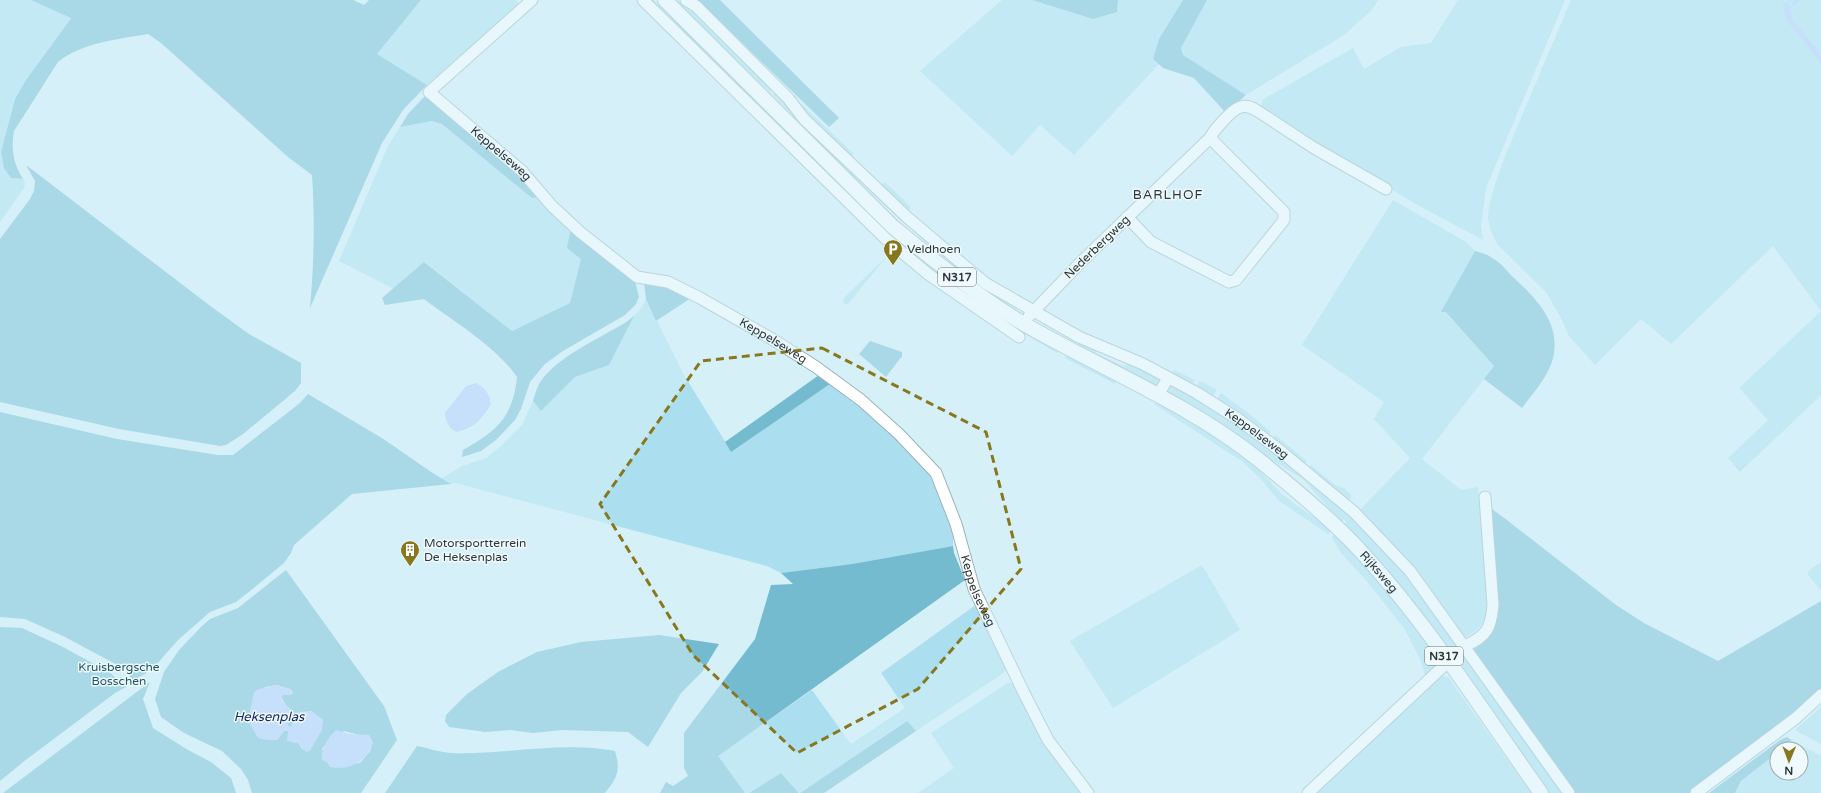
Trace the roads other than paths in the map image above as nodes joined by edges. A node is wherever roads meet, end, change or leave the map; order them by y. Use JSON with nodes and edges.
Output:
{"nodes":[{"id":1,"x":532,"y":0,"type":"edge"},
{"id":2,"x":643,"y":0,"type":"edge"},
{"id":3,"x":664,"y":0,"type":"edge"},
{"id":4,"x":686,"y":0,"type":"edge"},
{"id":5,"x":1210,"y":138,"type":"junction"},
{"id":6,"x":1386,"y":189,"type":"dead end"},
{"id":7,"x":1127,"y":217,"type":"junction"},
{"id":8,"x":922,"y":260,"type":"junction"},
{"id":9,"x":1032,"y":311,"type":"junction"},
{"id":10,"x":1023,"y":323,"type":"junction"},
{"id":11,"x":1019,"y":337,"type":"dead end"},
{"id":12,"x":1168,"y":378,"type":"junction"},
{"id":13,"x":1158,"y":395,"type":"junction"},
{"id":14,"x":1297,"y":492,"type":"joint"},
{"id":15,"x":1485,"y":497,"type":"dead end"},
{"id":16,"x":1354,"y":512,"type":"joint"},
{"id":17,"x":1465,"y":646,"type":"junction"},
{"id":18,"x":1448,"y":662,"type":"junction"},
{"id":19,"x":1821,"y":695,"type":"edge"},
{"id":20,"x":1088,"y":793,"type":"edge"},
{"id":21,"x":1308,"y":793,"type":"edge"},
{"id":22,"x":1541,"y":793,"type":"edge"},
{"id":23,"x":1569,"y":793,"type":"edge"},
{"id":24,"x":1696,"y":793,"type":"edge"}],
"edges":[{"from":1,"to":20,"type":"street","name":"Keppelseweg"},
{"from":2,"to":8,"type":"street","name":"Keppelseweg"},
{"from":3,"to":8,"type":"main road","name":"Keppelseweg","number":"N317"},
{"from":4,"to":9,"type":"street","name":"Keppelseweg"},
{"from":5,"to":6,"type":"street","name":"Nederbergweg"},
{"from":5,"to":7,"type":"street","name":"Nederbergweg"},
{"from":5,"to":7,"type":"street"},
{"from":7,"to":9,"type":"street","name":"Nederbergweg"},
{"from":8,"to":10,"type":"main road","name":"Keppelseweg","number":"N317"},
{"from":8,"to":11,"type":"street","name":"Keppelseweg"},
{"from":9,"to":10,"type":"street","name":"Nederbergweg"},
{"from":9,"to":12,"type":"street","name":"Keppelseweg"},
{"from":10,"to":13,"type":"main road","name":"Keppelseweg","number":"N317"},
{"from":12,"to":13,"type":"street"},
{"from":12,"to":16,"type":"street","name":"Keppelseweg"},
{"from":13,"to":14,"type":"main road","name":"Keppelseweg","number":"N317"},
{"from":14,"to":18,"type":"main road","name":"Rijksweg","number":"N317"},
{"from":15,"to":17,"type":"street"},
{"from":16,"to":17,"type":"street","name":"Rijksweg"},
{"from":17,"to":18,"type":"street"},
{"from":17,"to":23,"type":"street","name":"Rijksweg"},
{"from":18,"to":21,"type":"street"},
{"from":18,"to":22,"type":"main road","name":"Rijksweg","number":"N317"},
{"from":19,"to":24,"type":"street"}]}
